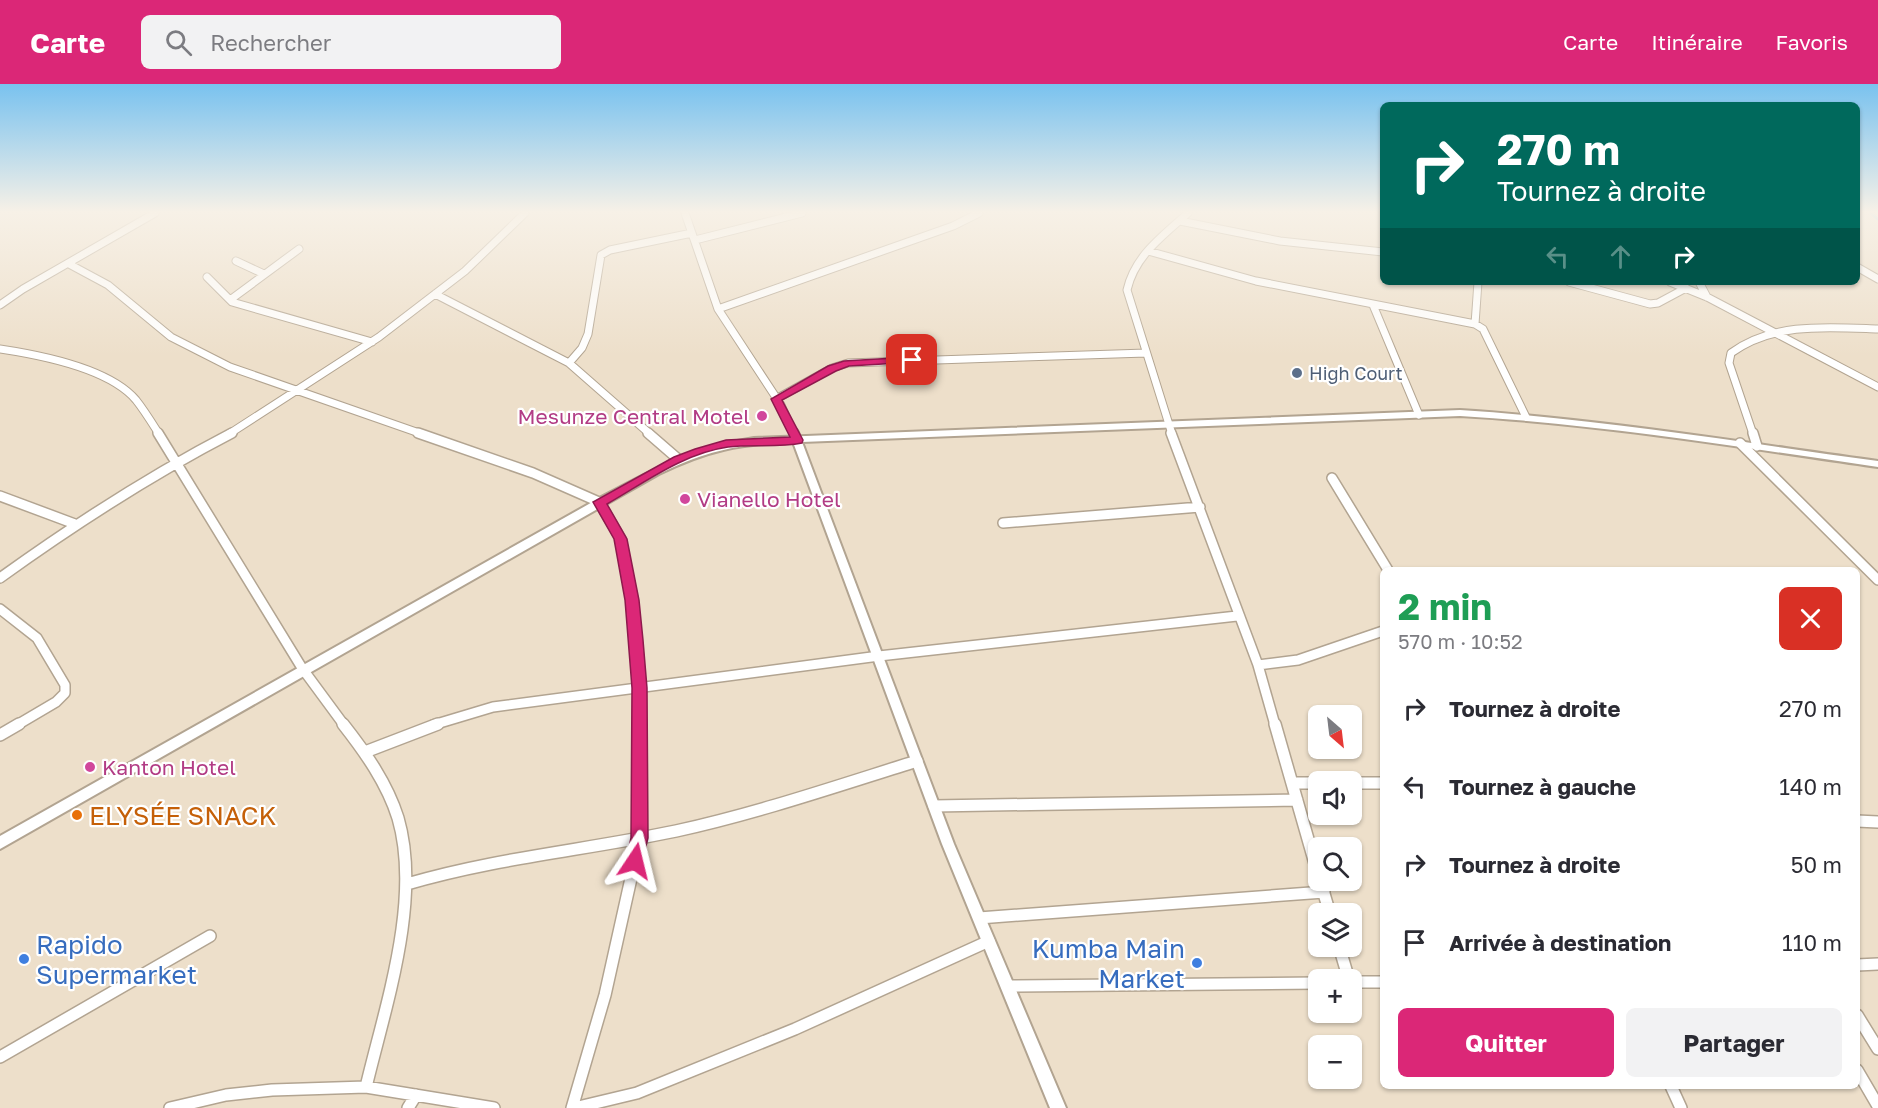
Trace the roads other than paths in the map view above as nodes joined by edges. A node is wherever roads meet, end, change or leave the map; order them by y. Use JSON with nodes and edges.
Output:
{"nodes":[{"id":1,"x":74,"y":261,"type":"edge"},
{"id":2,"x":236,"y":261,"type":"dead end"},
{"id":3,"x":282,"y":261,"type":"edge"},
{"id":4,"x":476,"y":261,"type":"edge"},
{"id":5,"x":600,"y":261,"type":"edge"},
{"id":6,"x":702,"y":261,"type":"edge"},
{"id":7,"x":855,"y":261,"type":"edge"},
{"id":8,"x":1139,"y":261,"type":"edge"},
{"id":9,"x":1184,"y":261,"type":"edge"},
{"id":10,"x":69,"y":264,"type":"junction"},
{"id":11,"x":1860,"y":269,"type":"edge"},
{"id":12,"x":1860,"y":273,"type":"edge"},
{"id":13,"x":1867,"y":273,"type":"junction"},
{"id":14,"x":264,"y":274,"type":"junction"},
{"id":15,"x":207,"y":277,"type":"dead end"},
{"id":16,"x":1878,"y":279,"type":"edge"},
{"id":17,"x":1478,"y":285,"type":"edge"},
{"id":18,"x":1580,"y":285,"type":"edge"},
{"id":19,"x":1678,"y":285,"type":"edge"},
{"id":20,"x":1701,"y":285,"type":"edge"},
{"id":21,"x":1686,"y":288,"type":"junction"},
{"id":22,"x":435,"y":294,"type":"junction"},
{"id":23,"x":1707,"y":297,"type":"junction"},
{"id":24,"x":230,"y":300,"type":"junction"},
{"id":25,"x":0,"y":305,"type":"edge"},
{"id":26,"x":1372,"y":305,"type":"junction"},
{"id":27,"x":718,"y":309,"type":"junction"},
{"id":28,"x":1476,"y":324,"type":"junction"},
{"id":29,"x":1878,"y":329,"type":"edge"},
{"id":30,"x":1772,"y":332,"type":"junction"},
{"id":31,"x":372,"y":342,"type":"junction"},
{"id":32,"x":0,"y":349,"type":"edge"},
{"id":33,"x":1146,"y":352,"type":"junction"},
{"id":34,"x":569,"y":363,"type":"junction"},
{"id":35,"x":1878,"y":387,"type":"edge"},
{"id":36,"x":299,"y":391,"type":"junction"},
{"id":37,"x":776,"y":399,"type":"junction"},
{"id":38,"x":1419,"y":415,"type":"junction"},
{"id":39,"x":1526,"y":417,"type":"junction"},
{"id":40,"x":1168,"y":425,"type":"junction"},
{"id":41,"x":797,"y":440,"type":"junction"},
{"id":42,"x":1740,"y":443,"type":"junction"},
{"id":43,"x":1757,"y":446,"type":"junction"},
{"id":44,"x":678,"y":459,"type":"junction"},
{"id":45,"x":177,"y":462,"type":"junction"},
{"id":46,"x":1878,"y":464,"type":"edge"},
{"id":47,"x":1332,"y":478,"type":"dead end"},
{"id":48,"x":0,"y":496,"type":"edge"},
{"id":49,"x":600,"y":502,"type":"junction"},
{"id":50,"x":1200,"y":507,"type":"junction"},
{"id":51,"x":1003,"y":523,"type":"dead end"},
{"id":52,"x":75,"y":524,"type":"junction"},
{"id":53,"x":1386,"y":567,"type":"edge"},
{"id":54,"x":0,"y":578,"type":"edge"},
{"id":55,"x":1878,"y":580,"type":"edge"},
{"id":56,"x":0,"y":609,"type":"edge"},
{"id":57,"x":1237,"y":616,"type":"junction"},
{"id":58,"x":1380,"y":632,"type":"edge"},
{"id":59,"x":879,"y":656,"type":"junction"},
{"id":60,"x":1258,"y":665,"type":"junction"},
{"id":61,"x":303,"y":670,"type":"junction"},
{"id":62,"x":639,"y":688,"type":"junction"},
{"id":63,"x":0,"y":735,"type":"edge"},
{"id":64,"x":365,"y":752,"type":"junction"},
{"id":65,"x":917,"y":761,"type":"junction"},
{"id":66,"x":1292,"y":783,"type":"junction"},
{"id":67,"x":1308,"y":783,"type":"edge"},
{"id":68,"x":1362,"y":783,"type":"edge"},
{"id":69,"x":1380,"y":783,"type":"edge"},
{"id":70,"x":1297,"y":800,"type":"junction"},
{"id":71,"x":934,"y":806,"type":"junction"},
{"id":72,"x":1860,"y":821,"type":"edge"},
{"id":73,"x":1878,"y":822,"type":"edge"},
{"id":74,"x":640,"y":838,"type":"junction"},
{"id":75,"x":1308,"y":839,"type":"edge"},
{"id":76,"x":0,"y":843,"type":"edge"},
{"id":77,"x":407,"y":884,"type":"junction"},
{"id":78,"x":1308,"y":887,"type":"edge"},
{"id":79,"x":979,"y":918,"type":"junction"},
{"id":80,"x":210,"y":936,"type":"dead end"},
{"id":81,"x":989,"y":942,"type":"junction"},
{"id":82,"x":1878,"y":964,"type":"edge"},
{"id":83,"x":1860,"y":965,"type":"edge"},
{"id":84,"x":1362,"y":981,"type":"edge"},
{"id":85,"x":1380,"y":982,"type":"edge"},
{"id":86,"x":1308,"y":983,"type":"edge"},
{"id":87,"x":1008,"y":986,"type":"junction"},
{"id":88,"x":1860,"y":1020,"type":"edge"},
{"id":89,"x":1878,"y":1049,"type":"edge"},
{"id":90,"x":0,"y":1057,"type":"edge"},
{"id":91,"x":1860,"y":1075,"type":"edge"},
{"id":92,"x":366,"y":1087,"type":"junction"},
{"id":93,"x":1672,"y":1089,"type":"edge"},
{"id":94,"x":416,"y":1095,"type":"junction"},
{"id":95,"x":1878,"y":1106,"type":"edge"},
{"id":96,"x":170,"y":1108,"type":"edge"},
{"id":97,"x":408,"y":1108,"type":"edge"},
{"id":98,"x":494,"y":1108,"type":"edge"},
{"id":99,"x":573,"y":1108,"type":"edge"},
{"id":100,"x":1058,"y":1108,"type":"edge"},
{"id":101,"x":1681,"y":1108,"type":"edge"}],
"edges":[{"from":1,"to":10,"type":"street"},
{"from":2,"to":14,"type":"street"},
{"from":3,"to":14,"type":"street"},
{"from":4,"to":22,"type":"street"},
{"from":5,"to":34,"type":"street"},
{"from":6,"to":27,"type":"street"},
{"from":7,"to":27,"type":"street"},
{"from":8,"to":33,"type":"street"},
{"from":9,"to":26,"type":"street"},
{"from":10,"to":25,"type":"street"},
{"from":10,"to":36,"type":"street"},
{"from":11,"to":13,"type":"street"},
{"from":12,"to":13,"type":"street"},
{"from":13,"to":16,"type":"street"},
{"from":14,"to":24,"type":"street"},
{"from":15,"to":24,"type":"street"},
{"from":17,"to":28,"type":"street"},
{"from":18,"to":21,"type":"street"},
{"from":19,"to":21,"type":"street"},
{"from":20,"to":23,"type":"street"},
{"from":21,"to":23,"type":"street"},
{"from":22,"to":31,"type":"street"},
{"from":22,"to":34,"type":"street"},
{"from":23,"to":30,"type":"street"},
{"from":24,"to":31,"type":"street"},
{"from":26,"to":28,"type":"street"},
{"from":26,"to":38,"type":"street"},
{"from":27,"to":37,"type":"street"},
{"from":28,"to":39,"type":"street"},
{"from":29,"to":30,"type":"street"},
{"from":30,"to":35,"type":"street"},
{"from":30,"to":43,"type":"street"},
{"from":31,"to":36,"type":"street"},
{"from":32,"to":45,"type":"street"},
{"from":33,"to":37,"type":"street"},
{"from":33,"to":40,"type":"street"},
{"from":34,"to":44,"type":"street"},
{"from":36,"to":45,"type":"street"},
{"from":36,"to":49,"type":"street"},
{"from":37,"to":41,"type":"street"},
{"from":38,"to":39,"type":"street"},
{"from":38,"to":40,"type":"street"},
{"from":39,"to":42,"type":"street"},
{"from":40,"to":41,"type":"street"},
{"from":40,"to":50,"type":"street"},
{"from":41,"to":44,"type":"street"},
{"from":41,"to":59,"type":"street"},
{"from":42,"to":43,"type":"street"},
{"from":42,"to":55,"type":"street"},
{"from":43,"to":46,"type":"street"},
{"from":44,"to":49,"type":"street"},
{"from":45,"to":52,"type":"street"},
{"from":45,"to":61,"type":"street"},
{"from":47,"to":53,"type":"street"},
{"from":48,"to":52,"type":"street"},
{"from":49,"to":61,"type":"street"},
{"from":49,"to":62,"type":"street"},
{"from":50,"to":51,"type":"street"},
{"from":50,"to":57,"type":"street"},
{"from":52,"to":54,"type":"street"},
{"from":56,"to":63,"type":"street"},
{"from":57,"to":59,"type":"street"},
{"from":57,"to":60,"type":"street"},
{"from":58,"to":60,"type":"street"},
{"from":59,"to":62,"type":"street"},
{"from":59,"to":65,"type":"street"},
{"from":60,"to":66,"type":"street"},
{"from":61,"to":64,"type":"street"},
{"from":61,"to":76,"type":"street"},
{"from":62,"to":64,"type":"street"},
{"from":62,"to":74,"type":"street"},
{"from":64,"to":77,"type":"street"},
{"from":65,"to":71,"type":"street"},
{"from":65,"to":74,"type":"street"},
{"from":66,"to":67,"type":"street"},
{"from":66,"to":70,"type":"street"},
{"from":68,"to":69,"type":"street"},
{"from":70,"to":71,"type":"street"},
{"from":70,"to":75,"type":"street"},
{"from":71,"to":79,"type":"street"},
{"from":72,"to":73,"type":"street"},
{"from":74,"to":77,"type":"street"},
{"from":74,"to":99,"type":"street"},
{"from":77,"to":92,"type":"street"},
{"from":78,"to":79,"type":"street"},
{"from":79,"to":81,"type":"street"},
{"from":80,"to":90,"type":"street"},
{"from":81,"to":87,"type":"street"},
{"from":81,"to":99,"type":"street"},
{"from":82,"to":83,"type":"street"},
{"from":84,"to":85,"type":"street"},
{"from":86,"to":87,"type":"street"},
{"from":87,"to":100,"type":"street"},
{"from":88,"to":89,"type":"street"},
{"from":91,"to":95,"type":"street"},
{"from":92,"to":94,"type":"street"},
{"from":92,"to":96,"type":"street"},
{"from":93,"to":101,"type":"street"},
{"from":94,"to":97,"type":"street"},
{"from":94,"to":98,"type":"street"}]}
